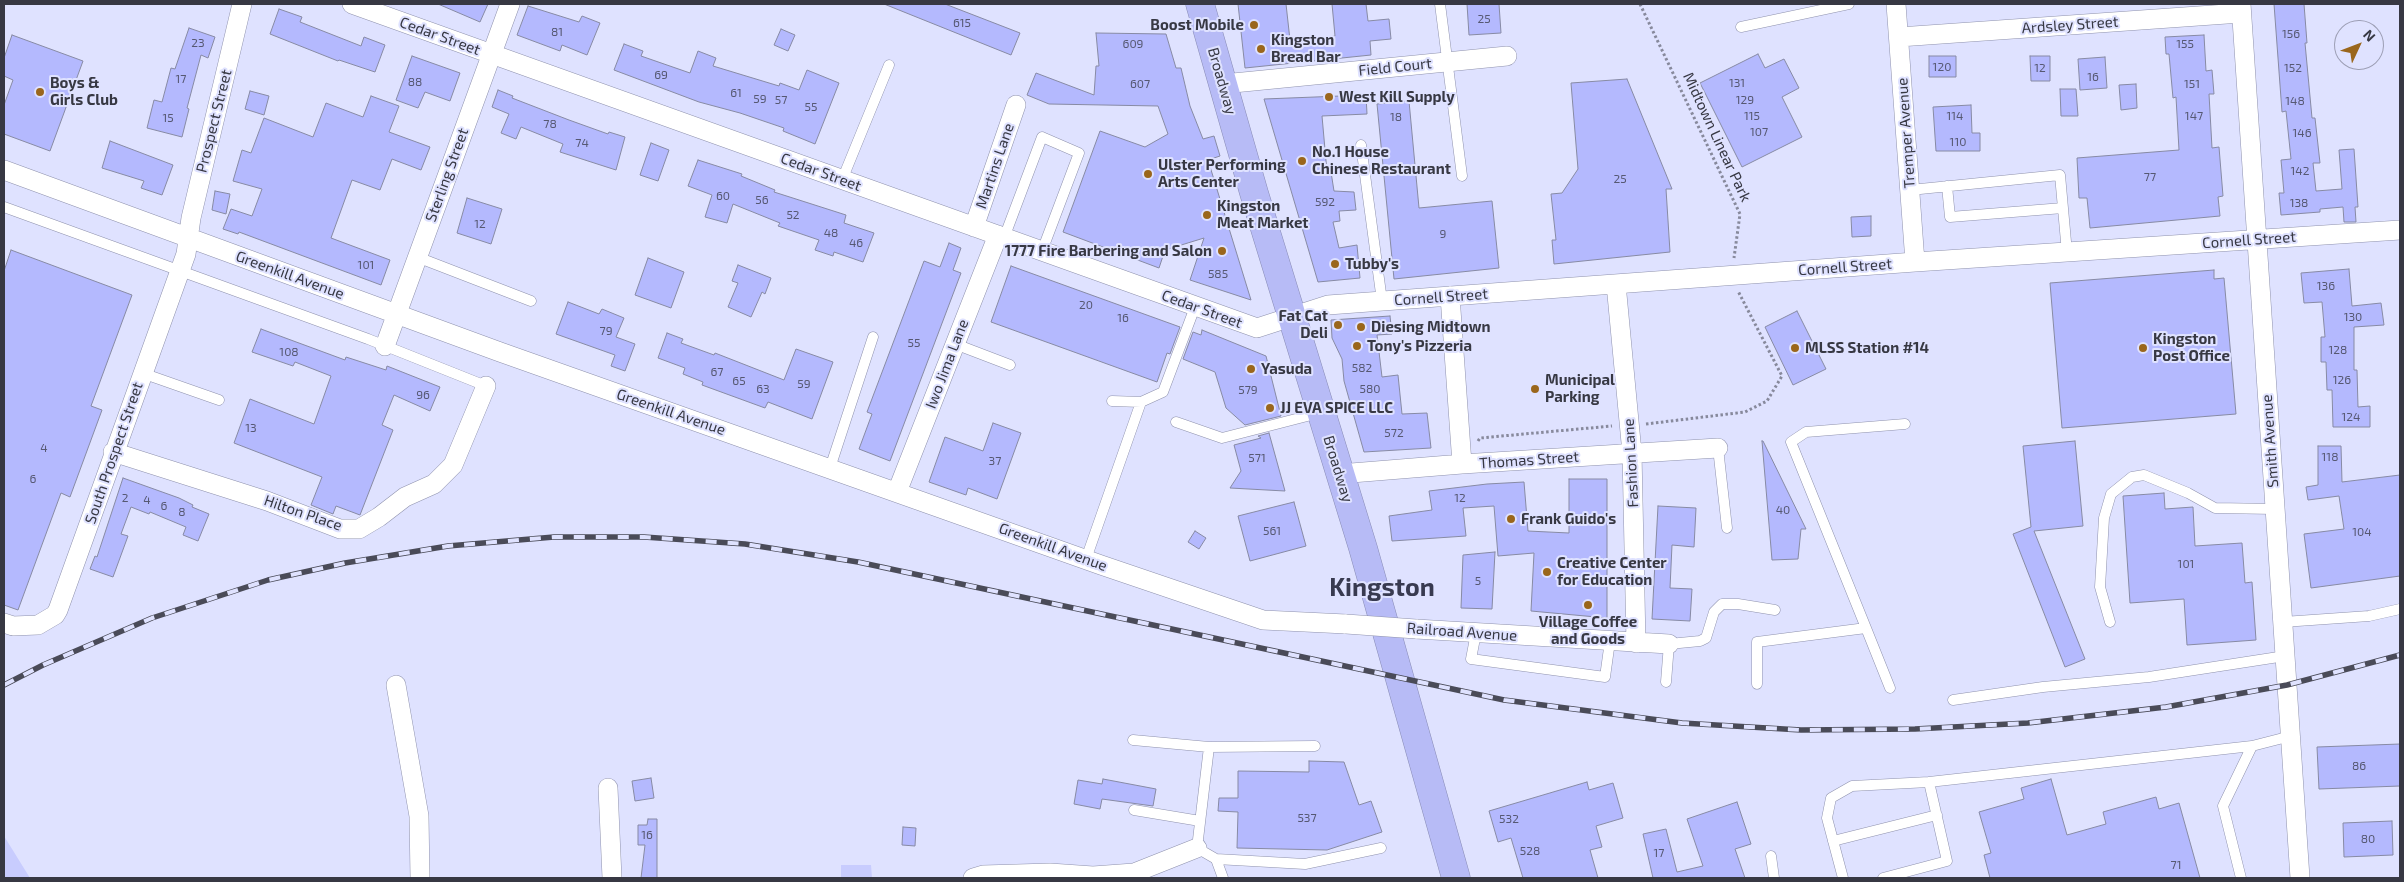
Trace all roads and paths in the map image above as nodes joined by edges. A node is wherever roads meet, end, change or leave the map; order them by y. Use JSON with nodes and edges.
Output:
{"nodes":[{"id":1,"x":242,"y":4,"type":"edge"},
{"id":2,"x":352,"y":4,"type":"edge"},
{"id":3,"x":510,"y":4,"type":"edge"},
{"id":4,"x":1200,"y":4,"type":"edge"},
{"id":5,"x":1440,"y":4,"type":"edge"},
{"id":6,"x":1640,"y":4,"type":"edge"},
{"id":7,"x":1849,"y":4,"type":"edge"},
{"id":8,"x":1896,"y":4,"type":"edge"},
{"id":9,"x":2241,"y":8,"type":"edge"},
{"id":10,"x":1741,"y":27,"type":"dead end"},
{"id":11,"x":1899,"y":37,"type":"junction"},
{"id":12,"x":491,"y":54,"type":"junction"},
{"id":13,"x":1507,"y":56,"type":"dead end"},
{"id":14,"x":1446,"y":62,"type":"junction"},
{"id":15,"x":889,"y":65,"type":"dead end"},
{"id":16,"x":1223,"y":84,"type":"junction"},
{"id":17,"x":1016,"y":105,"type":"dead end"},
{"id":18,"x":1361,"y":144,"type":"dead end"},
{"id":19,"x":4,"y":170,"type":"edge"},
{"id":20,"x":1462,"y":176,"type":"dead end"},
{"id":21,"x":842,"y":180,"type":"junction"},
{"id":22,"x":1947,"y":186,"type":"junction"},
{"id":23,"x":1910,"y":190,"type":"junction"},
{"id":24,"x":4,"y":207,"type":"edge"},
{"id":25,"x":2063,"y":208,"type":"junction"},
{"id":26,"x":974,"y":227,"type":"junction"},
{"id":27,"x":2400,"y":230,"type":"edge"},
{"id":28,"x":1001,"y":236,"type":"junction"},
{"id":29,"x":188,"y":238,"type":"junction"},
{"id":30,"x":2256,"y":240,"type":"junction"},
{"id":31,"x":1042,"y":251,"type":"junction"},
{"id":32,"x":2067,"y":252,"type":"junction"},
{"id":33,"x":418,"y":257,"type":"junction"},
{"id":34,"x":1915,"y":262,"type":"junction"},
{"id":35,"x":180,"y":272,"type":"junction"},
{"id":36,"x":1735,"y":276,"type":"junction"},
{"id":37,"x":1616,"y":284,"type":"junction"},
{"id":38,"x":1450,"y":296,"type":"junction"},
{"id":39,"x":531,"y":301,"type":"dead end"},
{"id":40,"x":1382,"y":301,"type":"junction"},
{"id":41,"x":1195,"y":307,"type":"junction"},
{"id":42,"x":397,"y":313,"type":"junction"},
{"id":43,"x":1291,"y":316,"type":"junction"},
{"id":44,"x":873,"y":337,"type":"dead end"},
{"id":45,"x":955,"y":344,"type":"junction"},
{"id":46,"x":385,"y":346,"type":"junction"},
{"id":47,"x":1010,"y":365,"type":"dead end"},
{"id":48,"x":142,"y":373,"type":"junction"},
{"id":49,"x":486,"y":386,"type":"joint"},
{"id":50,"x":220,"y":400,"type":"dead end"},
{"id":51,"x":1112,"y":401,"type":"dead end"},
{"id":52,"x":1141,"y":402,"type":"junction"},
{"id":53,"x":1320,"y":413,"type":"junction"},
{"id":54,"x":1176,"y":422,"type":"dead end"},
{"id":55,"x":1905,"y":424,"type":"dead end"},
{"id":56,"x":1630,"y":425,"type":"junction"},
{"id":57,"x":1480,"y":438,"type":"dead end"},
{"id":58,"x":1718,"y":448,"type":"joint"},
{"id":59,"x":113,"y":452,"type":"junction"},
{"id":60,"x":1632,"y":453,"type":"junction"},
{"id":61,"x":1462,"y":464,"type":"junction"},
{"id":62,"x":830,"y":468,"type":"junction"},
{"id":63,"x":1339,"y":474,"type":"junction"},
{"id":64,"x":897,"y":492,"type":"junction"},
{"id":65,"x":2275,"y":509,"type":"junction"},
{"id":66,"x":1727,"y":528,"type":"dead end"},
{"id":67,"x":1086,"y":559,"type":"junction"},
{"id":68,"x":2400,"y":609,"type":"edge"},
{"id":69,"x":1775,"y":610,"type":"dead end"},
{"id":70,"x":2110,"y":622,"type":"dead end"},
{"id":71,"x":2283,"y":622,"type":"junction"},
{"id":72,"x":4,"y":623,"type":"edge"},
{"id":73,"x":1346,"y":624,"type":"joint"},
{"id":74,"x":1866,"y":628,"type":"junction"},
{"id":75,"x":1476,"y":633,"type":"junction"},
{"id":76,"x":1610,"y":641,"type":"junction"},
{"id":77,"x":1636,"y":643,"type":"junction"},
{"id":78,"x":1668,"y":644,"type":"junction"},
{"id":79,"x":2285,"y":656,"type":"junction"},
{"id":80,"x":1666,"y":682,"type":"dead end"},
{"id":81,"x":1757,"y":684,"type":"dead end"},
{"id":82,"x":396,"y":685,"type":"dead end"},
{"id":83,"x":1890,"y":688,"type":"dead end"},
{"id":84,"x":1953,"y":700,"type":"dead end"},
{"id":85,"x":2291,"y":736,"type":"junction"},
{"id":86,"x":1133,"y":740,"type":"dead end"},
{"id":87,"x":1210,"y":746,"type":"junction"},
{"id":88,"x":1315,"y":746,"type":"dead end"},
{"id":89,"x":2252,"y":746,"type":"junction"},
{"id":90,"x":1929,"y":782,"type":"junction"},
{"id":91,"x":608,"y":788,"type":"dead end"},
{"id":92,"x":1134,"y":810,"type":"dead end"},
{"id":93,"x":1937,"y":815,"type":"junction"},
{"id":94,"x":1200,"y":821,"type":"junction"},
{"id":95,"x":1833,"y":841,"type":"junction"},
{"id":96,"x":1197,"y":848,"type":"junction"},
{"id":97,"x":1381,"y":848,"type":"dead end"},
{"id":98,"x":1771,"y":856,"type":"dead end"},
{"id":99,"x":1216,"y":859,"type":"junction"},
{"id":100,"x":1057,"y":876,"type":"edge"},
{"id":101,"x":420,"y":878,"type":"edge"},
{"id":102,"x":612,"y":878,"type":"edge"},
{"id":103,"x":972,"y":878,"type":"edge"},
{"id":104,"x":1223,"y":878,"type":"edge"},
{"id":105,"x":1456,"y":878,"type":"edge"},
{"id":106,"x":1774,"y":878,"type":"edge"},
{"id":107,"x":1843,"y":878,"type":"edge"},
{"id":108,"x":1883,"y":878,"type":"edge"},
{"id":109,"x":2241,"y":878,"type":"edge"},
{"id":110,"x":2300,"y":878,"type":"edge"}],
"edges":[{"from":1,"to":29,"type":"street","name":"Prospect Street"},
{"from":2,"to":12,"type":"street","name":"Cedar Street"},
{"from":3,"to":12,"type":"street","name":"Sterling Street"},
{"from":4,"to":16,"type":"highway","name":"Broadway"},
{"from":5,"to":14,"type":"lane"},
{"from":6,"to":36,"type":"path","name":"Midtown Linear Park"},
{"from":7,"to":10,"type":"lane"},
{"from":8,"to":11,"type":"street","name":"Tremper Avenue"},
{"from":9,"to":11,"type":"street","name":"Ardsley Street"},
{"from":9,"to":30,"type":"street","name":"Smith Avenue"},
{"from":11,"to":23,"type":"street","name":"Tremper Avenue"},
{"from":12,"to":21,"type":"street","name":"Cedar Street"},
{"from":12,"to":33,"type":"street","name":"Sterling Street"},
{"from":13,"to":14,"type":"street","name":"Field Court"},
{"from":14,"to":16,"type":"street","name":"Field Court"},
{"from":14,"to":20,"type":"lane"},
{"from":15,"to":21,"type":"lane"},
{"from":16,"to":43,"type":"highway","name":"Broadway"},
{"from":17,"to":26,"type":"street","name":"Martins Lane"},
{"from":18,"to":40,"type":"lane"},
{"from":19,"to":29,"type":"street","name":"Greenkill Avenue"},
{"from":21,"to":26,"type":"street","name":"Cedar Street"},
{"from":22,"to":23,"type":"lane"},
{"from":22,"to":25,"type":"lane"},
{"from":22,"to":25,"type":"lane"},
{"from":23,"to":34,"type":"street","name":"Tremper Avenue"},
{"from":24,"to":35,"type":"lane"},
{"from":25,"to":32,"type":"lane"},
{"from":26,"to":28,"type":"street","name":"Cedar Street"},
{"from":27,"to":30,"type":"street","name":"Cornell Street"},
{"from":28,"to":31,"type":"street","name":"Cedar Street"},
{"from":28,"to":31,"type":"lane"},
{"from":28,"to":45,"type":"street","name":"Iwo Jima Lane"},
{"from":29,"to":35,"type":"street","name":"South Prospect Street"},
{"from":29,"to":42,"type":"street","name":"Greenkill Avenue"},
{"from":30,"to":32,"type":"street","name":"Cornell Street"},
{"from":30,"to":65,"type":"street","name":"Smith Avenue"},
{"from":31,"to":41,"type":"street","name":"Cedar Street"},
{"from":32,"to":34,"type":"street","name":"Cornell Street"},
{"from":33,"to":39,"type":"lane"},
{"from":33,"to":42,"type":"street","name":"Sterling Street"},
{"from":34,"to":36,"type":"street","name":"Cornell Street"},
{"from":35,"to":46,"type":"lane"},
{"from":35,"to":48,"type":"street","name":"South Prospect Street"},
{"from":36,"to":37,"type":"street","name":"Cornell Street"},
{"from":36,"to":56,"type":"path","name":"Midtown Linear Park"},
{"from":37,"to":38,"type":"street","name":"Cornell Street"},
{"from":37,"to":56,"type":"street","name":"Fashion Lane"},
{"from":38,"to":40,"type":"street","name":"Cornell Street"},
{"from":38,"to":61,"type":"street"},
{"from":40,"to":43,"type":"street","name":"Cornell Street"},
{"from":41,"to":43,"type":"street","name":"Cedar Street"},
{"from":41,"to":52,"type":"lane"},
{"from":42,"to":46,"type":"street","name":"Sterling Street"},
{"from":42,"to":62,"type":"street","name":"Greenkill Avenue"},
{"from":43,"to":53,"type":"highway","name":"Broadway"},
{"from":44,"to":62,"type":"lane"},
{"from":45,"to":47,"type":"lane"},
{"from":45,"to":64,"type":"street","name":"Iwo Jima Lane"},
{"from":46,"to":49,"type":"lane"},
{"from":48,"to":50,"type":"lane"},
{"from":48,"to":59,"type":"street","name":"South Prospect Street"},
{"from":49,"to":59,"type":"street","name":"Hilton Place"},
{"from":51,"to":52,"type":"lane"},
{"from":52,"to":67,"type":"lane"},
{"from":53,"to":54,"type":"lane"},
{"from":53,"to":63,"type":"highway","name":"Broadway"},
{"from":55,"to":74,"type":"lane"},
{"from":56,"to":57,"type":"path","name":"Midtown Linear Park"},
{"from":56,"to":60,"type":"street","name":"Fashion Lane"},
{"from":58,"to":60,"type":"street","name":"Thomas Street"},
{"from":58,"to":66,"type":"lane"},
{"from":59,"to":72,"type":"street","name":"South Prospect Street"},
{"from":60,"to":61,"type":"street","name":"Thomas Street"},
{"from":60,"to":77,"type":"street","name":"Fashion Lane"},
{"from":61,"to":63,"type":"street","name":"Thomas Street"},
{"from":62,"to":64,"type":"street","name":"Greenkill Avenue"},
{"from":63,"to":105,"type":"highway","name":"Broadway"},
{"from":64,"to":67,"type":"street","name":"Greenkill Avenue"},
{"from":65,"to":70,"type":"lane"},
{"from":65,"to":71,"type":"street","name":"Smith Avenue"},
{"from":67,"to":73,"type":"street","name":"Greenkill Avenue"},
{"from":68,"to":71,"type":"lane"},
{"from":69,"to":78,"type":"lane"},
{"from":71,"to":79,"type":"street","name":"Smith Avenue"},
{"from":73,"to":75,"type":"street","name":"Railroad Avenue","bridge":true},
{"from":74,"to":81,"type":"lane"},
{"from":74,"to":83,"type":"lane"},
{"from":75,"to":76,"type":"street","name":"Railroad Avenue"},
{"from":75,"to":76,"type":"lane"},
{"from":76,"to":77,"type":"street","name":"Railroad Avenue"},
{"from":77,"to":78,"type":"street","name":"Railroad Avenue"},
{"from":78,"to":80,"type":"lane"},
{"from":79,"to":84,"type":"lane"},
{"from":79,"to":85,"type":"street","name":"Smith Avenue"},
{"from":82,"to":101,"type":"street"},
{"from":85,"to":89,"type":"lane"},
{"from":85,"to":110,"type":"street","name":"Smith Avenue"},
{"from":86,"to":87,"type":"lane"},
{"from":87,"to":88,"type":"lane"},
{"from":87,"to":94,"type":"lane"},
{"from":89,"to":90,"type":"lane"},
{"from":89,"to":109,"type":"lane"},
{"from":90,"to":93,"type":"lane"},
{"from":90,"to":95,"type":"lane"},
{"from":91,"to":102,"type":"street"},
{"from":92,"to":94,"type":"lane"},
{"from":93,"to":95,"type":"lane"},
{"from":93,"to":108,"type":"lane"},
{"from":94,"to":96,"type":"lane"},
{"from":95,"to":107,"type":"lane"},
{"from":96,"to":99,"type":"lane"},
{"from":96,"to":100,"type":"street"},
{"from":97,"to":99,"type":"lane"},
{"from":98,"to":106,"type":"lane"},
{"from":99,"to":104,"type":"lane"},
{"from":100,"to":103,"type":"street"}]}
